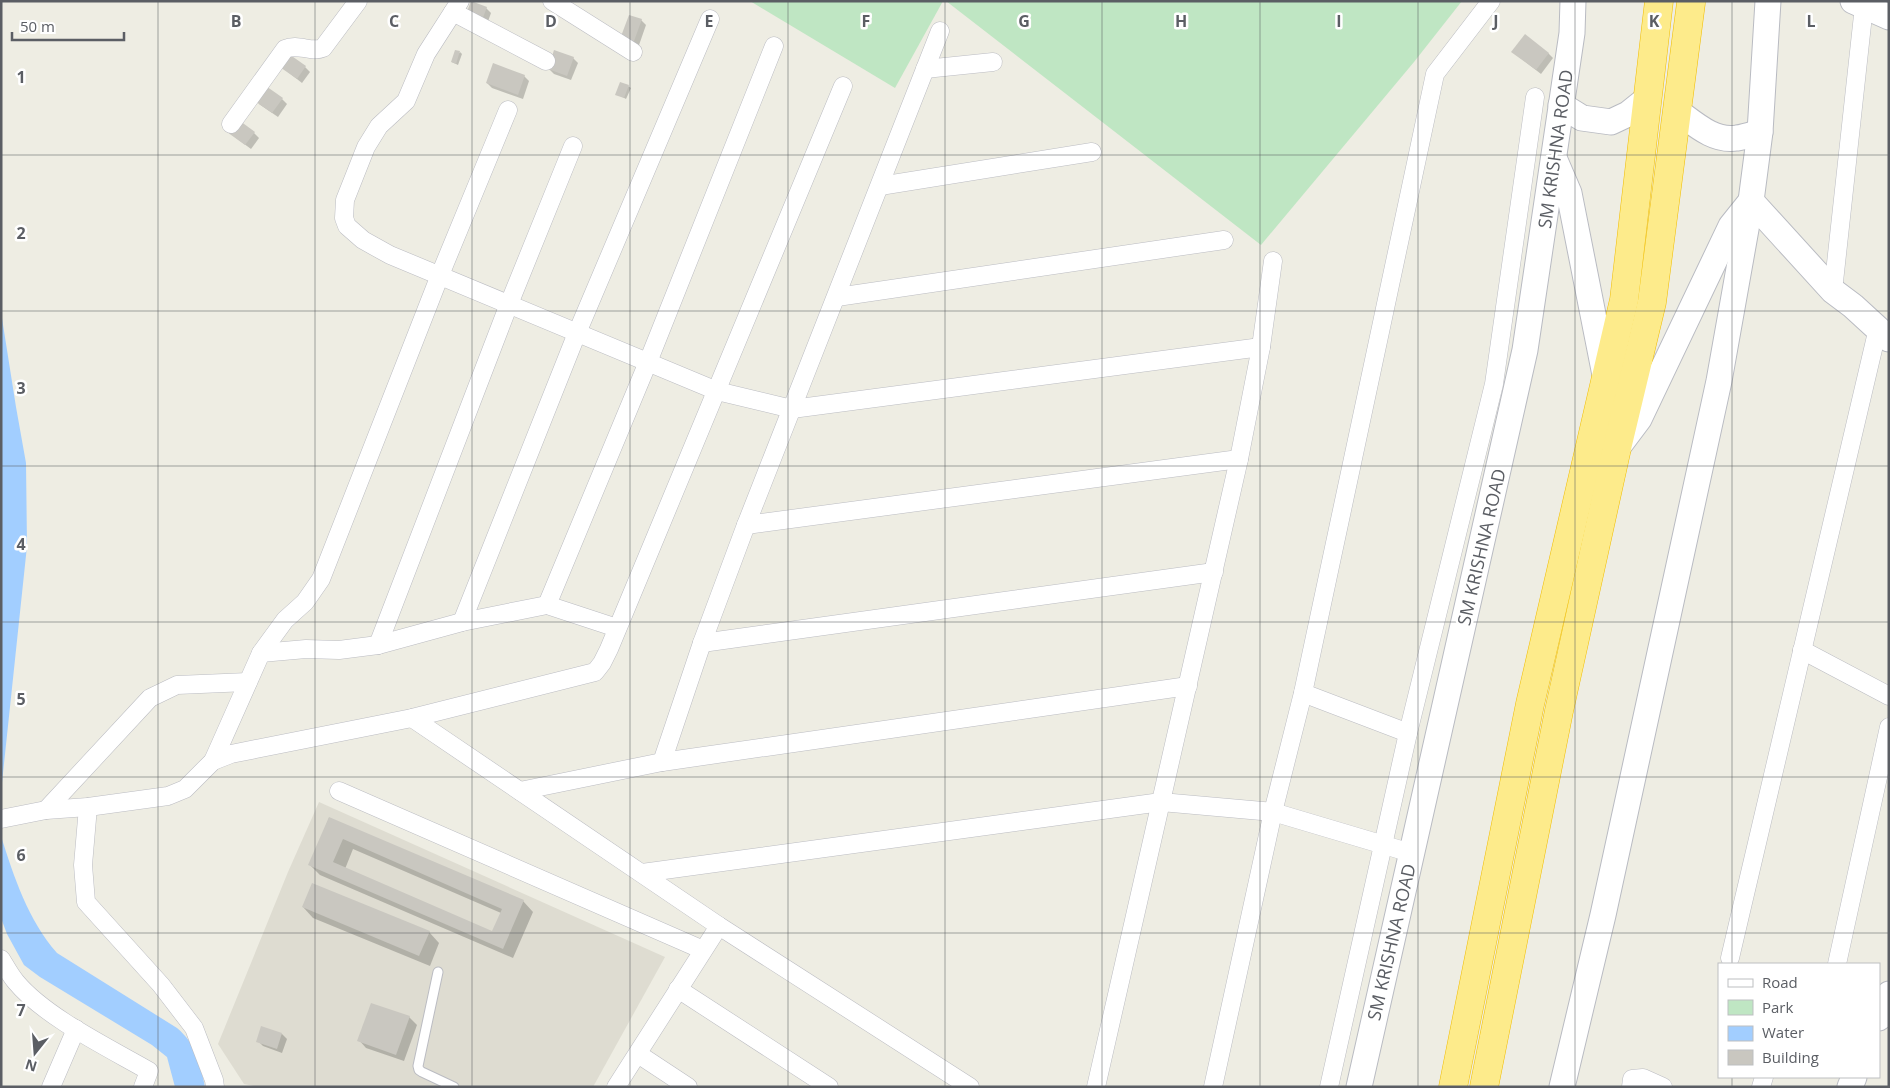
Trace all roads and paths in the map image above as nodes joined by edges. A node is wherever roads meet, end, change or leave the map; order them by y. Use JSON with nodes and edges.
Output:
{"nodes":[{"id":1,"x":358,"y":1,"type":"edge"},
{"id":2,"x":552,"y":1,"type":"edge"},
{"id":3,"x":1491,"y":1,"type":"edge"},
{"id":4,"x":1573,"y":1,"type":"edge"},
{"id":5,"x":1659,"y":1,"type":"edge"},
{"id":6,"x":1768,"y":1,"type":"edge"},
{"id":7,"x":1693,"y":2,"type":"edge"},
{"id":8,"x":1858,"y":4,"type":"edge"},
{"id":9,"x":456,"y":7,"type":"edge"},
{"id":10,"x":1889,"y":17,"type":"edge"},
{"id":11,"x":710,"y":19,"type":"dead end"},
{"id":12,"x":940,"y":31,"type":"dead end"},
{"id":13,"x":774,"y":46,"type":"dead end"},
{"id":14,"x":633,"y":52,"type":"dead end"},
{"id":15,"x":546,"y":61,"type":"dead end"},
{"id":16,"x":993,"y":62,"type":"dead end"},
{"id":17,"x":925,"y":69,"type":"junction"},
{"id":18,"x":843,"y":86,"type":"dead end"},
{"id":19,"x":1535,"y":97,"type":"dead end"},
{"id":20,"x":1648,"y":98,"type":"junction"},
{"id":21,"x":1561,"y":105,"type":"junction"},
{"id":22,"x":508,"y":110,"type":"dead end"},
{"id":23,"x":1677,"y":111,"type":"junction"},
{"id":24,"x":232,"y":124,"type":"dead end"},
{"id":25,"x":1760,"y":132,"type":"junction"},
{"id":26,"x":574,"y":146,"type":"dead end"},
{"id":27,"x":1092,"y":152,"type":"dead end"},
{"id":28,"x":1554,"y":158,"type":"junction"},
{"id":29,"x":880,"y":186,"type":"junction"},
{"id":30,"x":1751,"y":200,"type":"junction"},
{"id":31,"x":1224,"y":240,"type":"dead end"},
{"id":32,"x":1273,"y":262,"type":"dead end"},
{"id":33,"x":440,"y":275,"type":"junction"},
{"id":34,"x":1833,"y":290,"type":"junction"},
{"id":35,"x":837,"y":297,"type":"junction"},
{"id":36,"x":509,"y":304,"type":"junction"},
{"id":37,"x":577,"y":333,"type":"junction"},
{"id":38,"x":1883,"y":334,"type":"edge"},
{"id":39,"x":1261,"y":347,"type":"junction"},
{"id":40,"x":648,"y":362,"type":"junction"},
{"id":41,"x":1606,"y":380,"type":"junction"},
{"id":42,"x":717,"y":391,"type":"junction"},
{"id":43,"x":792,"y":409,"type":"junction"},
{"id":44,"x":1617,"y":448,"type":"junction"},
{"id":45,"x":1239,"y":459,"type":"junction"},
{"id":46,"x":746,"y":525,"type":"junction"},
{"id":47,"x":1214,"y":572,"type":"junction"},
{"id":48,"x":547,"y":604,"type":"junction"},
{"id":49,"x":462,"y":622,"type":"junction"},
{"id":50,"x":617,"y":628,"type":"junction"},
{"id":51,"x":702,"y":643,"type":"junction"},
{"id":52,"x":378,"y":645,"type":"junction"},
{"id":53,"x":1802,"y":650,"type":"junction"},
{"id":54,"x":261,"y":653,"type":"junction"},
{"id":55,"x":248,"y":682,"type":"junction"},
{"id":56,"x":1188,"y":686,"type":"junction"},
{"id":57,"x":1303,"y":693,"type":"junction"},
{"id":58,"x":1889,"y":696,"type":"edge"},
{"id":59,"x":412,"y":718,"type":"junction"},
{"id":60,"x":1889,"y":727,"type":"edge"},
{"id":61,"x":1408,"y":733,"type":"junction"},
{"id":62,"x":213,"y":761,"type":"junction"},
{"id":63,"x":662,"y":762,"type":"junction"},
{"id":64,"x":339,"y":791,"type":"dead end"},
{"id":65,"x":520,"y":791,"type":"junction"},
{"id":66,"x":1161,"y":802,"type":"junction"},
{"id":67,"x":88,"y":807,"type":"junction"},
{"id":68,"x":46,"y":810,"type":"junction"},
{"id":69,"x":1273,"y":812,"type":"junction"},
{"id":70,"x":2,"y":819,"type":"edge"},
{"id":71,"x":1384,"y":845,"type":"junction"},
{"id":72,"x":1411,"y":853,"type":"junction"},
{"id":73,"x":642,"y":873,"type":"junction"},
{"id":74,"x":719,"y":926,"type":"junction"},
{"id":75,"x":704,"y":950,"type":"junction"},
{"id":76,"x":1730,"y":958,"type":"dead end"},
{"id":77,"x":1,"y":959,"type":"edge"},
{"id":78,"x":1837,"y":963,"type":"edge"},
{"id":79,"x":438,"y":972,"type":"dead end"},
{"id":80,"x":678,"y":989,"type":"junction"},
{"id":81,"x":1889,"y":994,"type":"edge"},
{"id":82,"x":1880,"y":1016,"type":"edge"},
{"id":83,"x":76,"y":1029,"type":"junction"},
{"id":84,"x":638,"y":1054,"type":"junction"},
{"id":85,"x":51,"y":1087,"type":"edge"},
{"id":86,"x":143,"y":1087,"type":"edge"},
{"id":87,"x":215,"y":1087,"type":"edge"},
{"id":88,"x":454,"y":1087,"type":"edge"},
{"id":89,"x":616,"y":1087,"type":"edge"},
{"id":90,"x":688,"y":1087,"type":"edge"},
{"id":91,"x":829,"y":1087,"type":"edge"},
{"id":92,"x":970,"y":1087,"type":"edge"},
{"id":93,"x":1096,"y":1087,"type":"edge"},
{"id":94,"x":1213,"y":1087,"type":"edge"},
{"id":95,"x":1329,"y":1087,"type":"edge"},
{"id":96,"x":1359,"y":1087,"type":"edge"},
{"id":97,"x":1453,"y":1087,"type":"edge"},
{"id":98,"x":1484,"y":1087,"type":"edge"},
{"id":99,"x":1562,"y":1087,"type":"edge"},
{"id":100,"x":1630,"y":1087,"type":"edge"},
{"id":101,"x":1663,"y":1087,"type":"edge"}],
"edges":[{"from":1,"to":24,"type":"street"},
{"from":2,"to":14,"type":"street"},
{"from":3,"to":57,"type":"street"},
{"from":4,"to":21,"type":"street","name":"SM KRISHNA ROAD"},
{"from":5,"to":7,"type":"highway"},
{"from":5,"to":20,"type":"highway"},
{"from":6,"to":25,"type":"street"},
{"from":7,"to":23,"type":"highway"},
{"from":8,"to":10,"type":"street"},
{"from":8,"to":34,"type":"street"},
{"from":9,"to":15,"type":"street"},
{"from":9,"to":33,"type":"street"},
{"from":11,"to":37,"type":"street"},
{"from":12,"to":17,"type":"street"},
{"from":13,"to":40,"type":"street"},
{"from":16,"to":17,"type":"street"},
{"from":17,"to":29,"type":"street"},
{"from":18,"to":42,"type":"street"},
{"from":19,"to":61,"type":"street"},
{"from":20,"to":21,"type":"street"},
{"from":20,"to":41,"type":"highway"},
{"from":21,"to":28,"type":"street","name":"SM KRISHNA ROAD"},
{"from":22,"to":33,"type":"street"},
{"from":23,"to":25,"type":"street"},
{"from":23,"to":44,"type":"highway"},
{"from":25,"to":30,"type":"street"},
{"from":26,"to":36,"type":"street"},
{"from":27,"to":29,"type":"street"},
{"from":28,"to":41,"type":"street"},
{"from":28,"to":72,"type":"street","name":"SM KRISHNA ROAD"},
{"from":29,"to":35,"type":"street"},
{"from":30,"to":34,"type":"street"},
{"from":30,"to":44,"type":"street"},
{"from":30,"to":99,"type":"street"},
{"from":31,"to":35,"type":"street"},
{"from":32,"to":39,"type":"street"},
{"from":33,"to":36,"type":"street"},
{"from":33,"to":54,"type":"street"},
{"from":34,"to":38,"type":"street"},
{"from":35,"to":43,"type":"street"},
{"from":36,"to":37,"type":"street"},
{"from":36,"to":52,"type":"street"},
{"from":37,"to":40,"type":"street"},
{"from":37,"to":49,"type":"street"},
{"from":38,"to":53,"type":"street"},
{"from":39,"to":43,"type":"street"},
{"from":39,"to":45,"type":"street"},
{"from":40,"to":42,"type":"street"},
{"from":40,"to":48,"type":"street"},
{"from":41,"to":97,"type":"highway"},
{"from":42,"to":43,"type":"street"},
{"from":42,"to":50,"type":"street"},
{"from":43,"to":46,"type":"street"},
{"from":44,"to":98,"type":"highway"},
{"from":45,"to":46,"type":"street"},
{"from":45,"to":47,"type":"street"},
{"from":46,"to":51,"type":"street"},
{"from":47,"to":51,"type":"street"},
{"from":47,"to":56,"type":"street"},
{"from":48,"to":49,"type":"street"},
{"from":48,"to":50,"type":"street"},
{"from":49,"to":52,"type":"street"},
{"from":50,"to":59,"type":"street"},
{"from":51,"to":63,"type":"street"},
{"from":52,"to":54,"type":"street"},
{"from":53,"to":58,"type":"street"},
{"from":53,"to":76,"type":"street"},
{"from":54,"to":55,"type":"street"},
{"from":55,"to":62,"type":"street"},
{"from":55,"to":68,"type":"street"},
{"from":56,"to":63,"type":"street"},
{"from":56,"to":66,"type":"street"},
{"from":57,"to":61,"type":"street"},
{"from":57,"to":69,"type":"street"},
{"from":59,"to":62,"type":"street"},
{"from":59,"to":65,"type":"street"},
{"from":60,"to":78,"type":"street"},
{"from":61,"to":71,"type":"street"},
{"from":62,"to":67,"type":"street"},
{"from":63,"to":65,"type":"street"},
{"from":64,"to":75,"type":"street"},
{"from":65,"to":73,"type":"street"},
{"from":66,"to":69,"type":"street"},
{"from":66,"to":73,"type":"street"},
{"from":66,"to":93,"type":"street"},
{"from":67,"to":68,"type":"street"},
{"from":67,"to":87,"type":"street"},
{"from":68,"to":70,"type":"street"},
{"from":69,"to":71,"type":"street"},
{"from":69,"to":94,"type":"street"},
{"from":71,"to":72,"type":"street"},
{"from":71,"to":95,"type":"street"},
{"from":72,"to":96,"type":"street","name":"SM KRISHNA ROAD"},
{"from":73,"to":74,"type":"street"},
{"from":74,"to":75,"type":"street"},
{"from":74,"to":92,"type":"street"},
{"from":75,"to":80,"type":"street"},
{"from":77,"to":83,"type":"street"},
{"from":79,"to":88,"type":"lane"},
{"from":80,"to":84,"type":"street"},
{"from":80,"to":91,"type":"street"},
{"from":81,"to":82,"type":"street"},
{"from":83,"to":85,"type":"street"},
{"from":83,"to":86,"type":"street"},
{"from":84,"to":89,"type":"street"},
{"from":84,"to":90,"type":"street"},
{"from":100,"to":101,"type":"street"}]}
